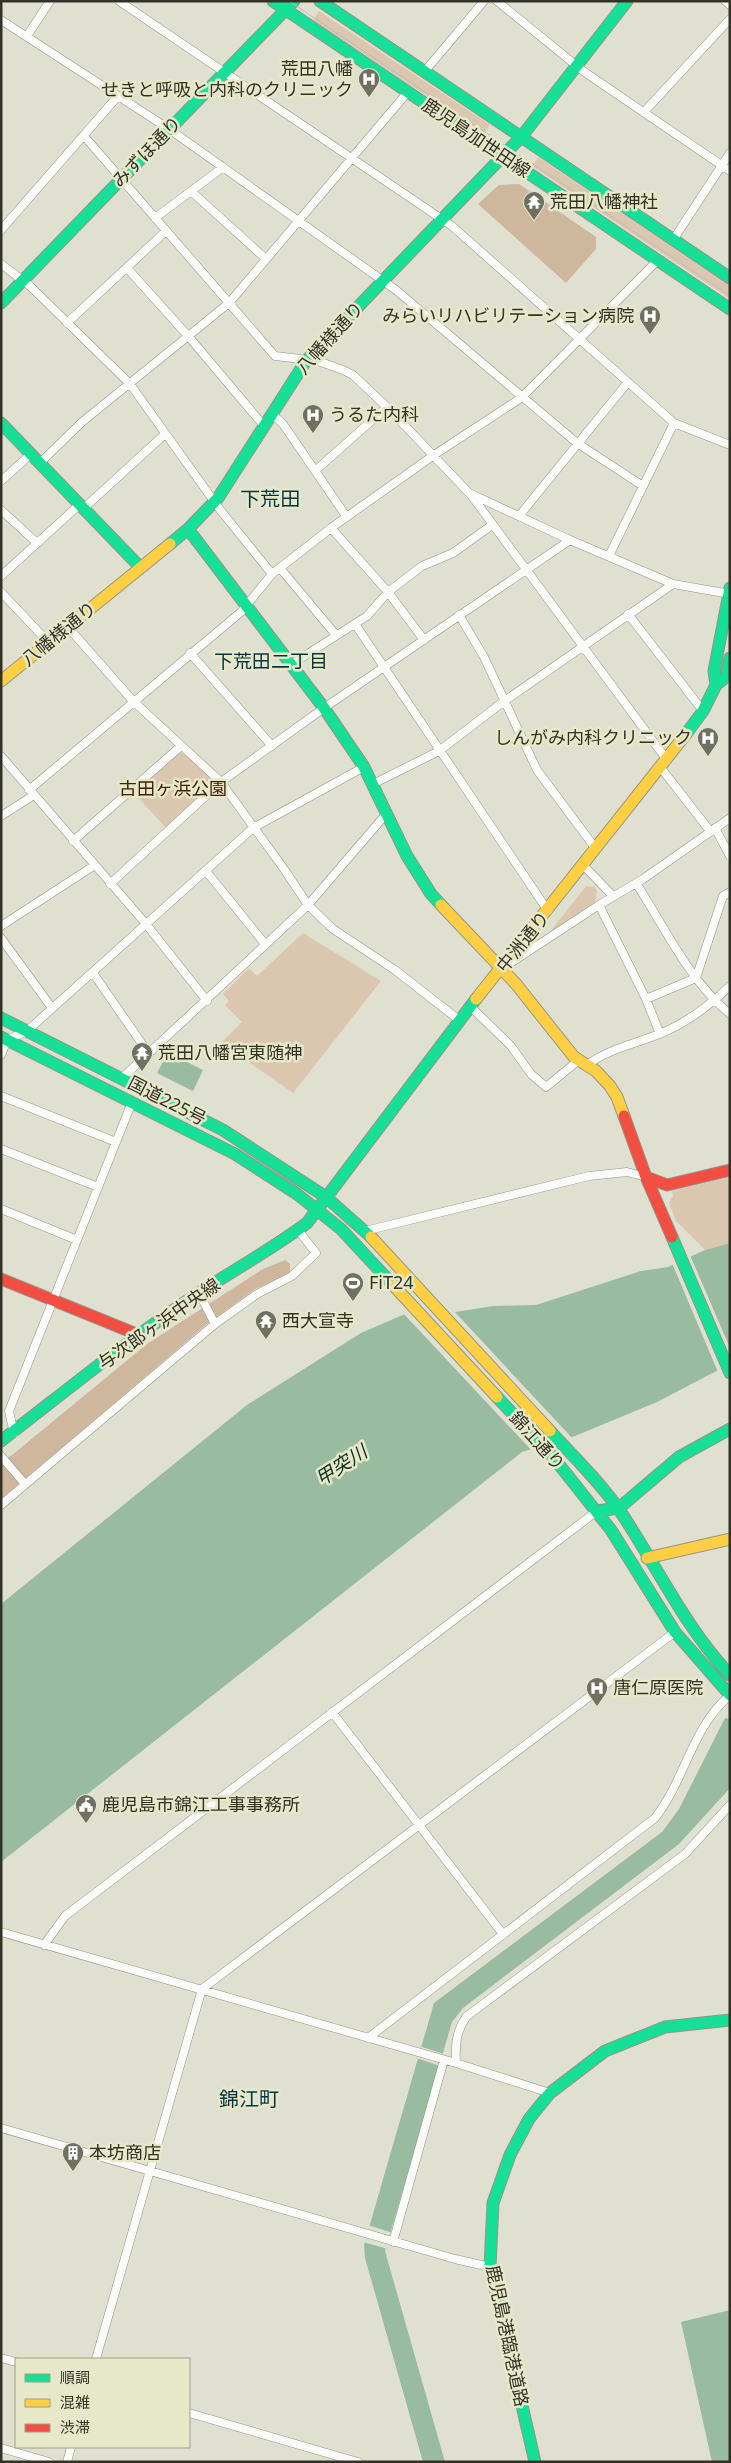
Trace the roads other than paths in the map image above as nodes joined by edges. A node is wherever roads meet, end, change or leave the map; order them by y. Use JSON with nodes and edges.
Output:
{"nodes":[{"id":1,"x":50,"y":1,"type":"edge"},
{"id":2,"x":119,"y":1,"type":"edge"},
{"id":3,"x":273,"y":1,"type":"edge"},
{"id":4,"x":320,"y":1,"type":"edge"},
{"id":5,"x":484,"y":1,"type":"edge"},
{"id":6,"x":498,"y":1,"type":"edge"},
{"id":7,"x":627,"y":1,"type":"edge"},
{"id":8,"x":725,"y":1,"type":"edge"},
{"id":9,"x":730,"y":5,"type":"edge"},
{"id":10,"x":290,"y":6,"type":"edge"},
{"id":11,"x":1,"y":20,"type":"edge"},
{"id":12,"x":730,"y":20,"type":"edge"},
{"id":13,"x":27,"y":36,"type":"junction"},
{"id":14,"x":577,"y":66,"type":"junction"},
{"id":15,"x":425,"y":71,"type":"junction"},
{"id":16,"x":224,"y":72,"type":"junction"},
{"id":17,"x":407,"y":93,"type":"junction"},
{"id":18,"x":118,"y":96,"type":"junction"},
{"id":19,"x":644,"y":112,"type":"junction"},
{"id":20,"x":169,"y":129,"type":"junction"},
{"id":21,"x":84,"y":136,"type":"junction"},
{"id":22,"x":522,"y":136,"type":"junction"},
{"id":23,"x":730,"y":153,"type":"edge"},
{"id":24,"x":503,"y":156,"type":"junction"},
{"id":25,"x":354,"y":158,"type":"junction"},
{"id":26,"x":722,"y":165,"type":"junction"},
{"id":27,"x":222,"y":168,"type":"junction"},
{"id":28,"x":730,"y":171,"type":"edge"},
{"id":29,"x":121,"y":178,"type":"junction"},
{"id":30,"x":192,"y":192,"type":"junction"},
{"id":31,"x":155,"y":218,"type":"junction"},
{"id":32,"x":442,"y":219,"type":"junction"},
{"id":33,"x":299,"y":221,"type":"junction"},
{"id":34,"x":1,"y":230,"type":"edge"},
{"id":35,"x":166,"y":231,"type":"junction"},
{"id":36,"x":674,"y":240,"type":"junction"},
{"id":37,"x":266,"y":259,"type":"junction"},
{"id":38,"x":658,"y":260,"type":"junction"},
{"id":39,"x":1,"y":264,"type":"edge"},
{"id":40,"x":127,"y":268,"type":"junction"},
{"id":41,"x":730,"y":278,"type":"edge"},
{"id":42,"x":382,"y":281,"type":"junction"},
{"id":43,"x":23,"y":282,"type":"junction"},
{"id":44,"x":229,"y":303,"type":"junction"},
{"id":45,"x":1,"y":304,"type":"edge"},
{"id":46,"x":730,"y":309,"type":"edge"},
{"id":47,"x":67,"y":323,"type":"junction"},
{"id":48,"x":189,"y":337,"type":"junction"},
{"id":49,"x":580,"y":340,"type":"junction"},
{"id":50,"x":306,"y":360,"type":"junction"},
{"id":51,"x":628,"y":382,"type":"junction"},
{"id":52,"x":130,"y":384,"type":"junction"},
{"id":53,"x":521,"y":398,"type":"junction"},
{"id":54,"x":387,"y":407,"type":"junction"},
{"id":55,"x":272,"y":414,"type":"junction"},
{"id":56,"x":1,"y":423,"type":"edge"},
{"id":57,"x":674,"y":423,"type":"junction"},
{"id":58,"x":264,"y":426,"type":"junction"},
{"id":59,"x":165,"y":434,"type":"junction"},
{"id":60,"x":577,"y":443,"type":"junction"},
{"id":61,"x":730,"y":445,"type":"edge"},
{"id":62,"x":31,"y":454,"type":"junction"},
{"id":63,"x":434,"y":455,"type":"junction"},
{"id":64,"x":40,"y":463,"type":"junction"},
{"id":65,"x":315,"y":471,"type":"junction"},
{"id":66,"x":1,"y":481,"type":"edge"},
{"id":67,"x":643,"y":486,"type":"junction"},
{"id":68,"x":469,"y":493,"type":"junction"},
{"id":69,"x":214,"y":502,"type":"junction"},
{"id":70,"x":81,"y":507,"type":"junction"},
{"id":71,"x":1,"y":510,"type":"edge"},
{"id":72,"x":346,"y":516,"type":"junction"},
{"id":73,"x":519,"y":516,"type":"junction"},
{"id":74,"x":492,"y":524,"type":"junction"},
{"id":75,"x":331,"y":528,"type":"junction"},
{"id":76,"x":188,"y":529,"type":"junction"},
{"id":77,"x":570,"y":540,"type":"junction"},
{"id":78,"x":36,"y":542,"type":"junction"},
{"id":79,"x":609,"y":556,"type":"junction"},
{"id":80,"x":140,"y":567,"type":"junction"},
{"id":81,"x":280,"y":568,"type":"junction"},
{"id":82,"x":527,"y":570,"type":"junction"},
{"id":83,"x":272,"y":574,"type":"junction"},
{"id":84,"x":1,"y":576,"type":"edge"},
{"id":85,"x":673,"y":584,"type":"junction"},
{"id":86,"x":730,"y":588,"type":"edge"},
{"id":87,"x":1,"y":592,"type":"edge"},
{"id":88,"x":388,"y":592,"type":"junction"},
{"id":89,"x":729,"y":594,"type":"edge"},
{"id":90,"x":247,"y":605,"type":"junction"},
{"id":91,"x":628,"y":614,"type":"junction"},
{"id":92,"x":459,"y":616,"type":"junction"},
{"id":93,"x":354,"y":624,"type":"junction"},
{"id":94,"x":67,"y":626,"type":"junction"},
{"id":95,"x":336,"y":635,"type":"junction"},
{"id":96,"x":424,"y":640,"type":"junction"},
{"id":97,"x":48,"y":642,"type":"junction"},
{"id":98,"x":582,"y":647,"type":"junction"},
{"id":99,"x":190,"y":653,"type":"junction"},
{"id":100,"x":730,"y":658,"type":"edge"},
{"id":101,"x":292,"y":664,"type":"junction"},
{"id":102,"x":382,"y":668,"type":"junction"},
{"id":103,"x":728,"y":678,"type":"edge"},
{"id":104,"x":1,"y":681,"type":"edge"},
{"id":105,"x":716,"y":686,"type":"junction"},
{"id":106,"x":133,"y":701,"type":"junction"},
{"id":107,"x":503,"y":702,"type":"junction"},
{"id":108,"x":324,"y":708,"type":"junction"},
{"id":109,"x":703,"y":711,"type":"junction"},
{"id":110,"x":181,"y":746,"type":"junction"},
{"id":111,"x":272,"y":746,"type":"junction"},
{"id":112,"x":439,"y":751,"type":"junction"},
{"id":113,"x":1,"y":756,"type":"edge"},
{"id":114,"x":664,"y":764,"type":"junction"},
{"id":115,"x":364,"y":767,"type":"junction"},
{"id":116,"x":221,"y":782,"type":"junction"},
{"id":117,"x":373,"y":784,"type":"junction"},
{"id":118,"x":31,"y":792,"type":"junction"},
{"id":119,"x":387,"y":813,"type":"junction"},
{"id":120,"x":1,"y":816,"type":"edge"},
{"id":121,"x":730,"y":818,"type":"edge"},
{"id":122,"x":253,"y":828,"type":"junction"},
{"id":123,"x":713,"y":830,"type":"junction"},
{"id":124,"x":73,"y":841,"type":"junction"},
{"id":125,"x":596,"y":849,"type":"junction"},
{"id":126,"x":730,"y":856,"type":"edge"},
{"id":127,"x":95,"y":865,"type":"junction"},
{"id":128,"x":584,"y":866,"type":"junction"},
{"id":129,"x":206,"y":871,"type":"junction"},
{"id":130,"x":636,"y":883,"type":"junction"},
{"id":131,"x":110,"y":884,"type":"junction"},
{"id":132,"x":730,"y":892,"type":"edge"},
{"id":133,"x":614,"y":896,"type":"junction"},
{"id":134,"x":308,"y":905,"type":"junction"},
{"id":135,"x":599,"y":905,"type":"junction"},
{"id":136,"x":548,"y":911,"type":"junction"},
{"id":137,"x":146,"y":924,"type":"junction"},
{"id":138,"x":1,"y":926,"type":"edge"},
{"id":139,"x":1,"y":938,"type":"edge"},
{"id":140,"x":265,"y":944,"type":"junction"},
{"id":141,"x":502,"y":969,"type":"junction"},
{"id":142,"x":93,"y":972,"type":"junction"},
{"id":143,"x":696,"y":978,"type":"junction"},
{"id":144,"x":730,"y":986,"type":"edge"},
{"id":145,"x":646,"y":999,"type":"junction"},
{"id":146,"x":207,"y":1001,"type":"junction"},
{"id":147,"x":714,"y":1002,"type":"junction"},
{"id":148,"x":471,"y":1007,"type":"junction"},
{"id":149,"x":52,"y":1008,"type":"junction"},
{"id":150,"x":730,"y":1014,"type":"edge"},
{"id":151,"x":1,"y":1018,"type":"edge"},
{"id":152,"x":459,"y":1020,"type":"junction"},
{"id":153,"x":27,"y":1031,"type":"junction"},
{"id":154,"x":660,"y":1034,"type":"junction"},
{"id":155,"x":4,"y":1038,"type":"edge"},
{"id":156,"x":149,"y":1054,"type":"junction"},
{"id":157,"x":1,"y":1055,"type":"edge"},
{"id":158,"x":583,"y":1063,"type":"junction"},
{"id":159,"x":121,"y":1078,"type":"junction"},
{"id":160,"x":1,"y":1096,"type":"edge"},
{"id":161,"x":132,"y":1102,"type":"junction"},
{"id":162,"x":116,"y":1142,"type":"junction"},
{"id":163,"x":1,"y":1149,"type":"edge"},
{"id":164,"x":730,"y":1170,"type":"edge"},
{"id":165,"x":646,"y":1177,"type":"junction"},
{"id":166,"x":98,"y":1188,"type":"junction"},
{"id":167,"x":326,"y":1197,"type":"junction"},
{"id":168,"x":1,"y":1209,"type":"edge"},
{"id":169,"x":318,"y":1209,"type":"junction"},
{"id":170,"x":298,"y":1230,"type":"junction"},
{"id":171,"x":365,"y":1231,"type":"junction"},
{"id":172,"x":77,"y":1240,"type":"junction"},
{"id":173,"x":1,"y":1279,"type":"edge"},
{"id":174,"x":199,"y":1293,"type":"junction"},
{"id":175,"x":54,"y":1300,"type":"junction"},
{"id":176,"x":215,"y":1324,"type":"junction"},
{"id":177,"x":139,"y":1335,"type":"junction"},
{"id":178,"x":730,"y":1373,"type":"edge"},
{"id":179,"x":730,"y":1429,"type":"edge"},
{"id":180,"x":14,"y":1432,"type":"junction"},
{"id":181,"x":1,"y":1441,"type":"edge"},
{"id":182,"x":1,"y":1456,"type":"edge"},
{"id":183,"x":25,"y":1484,"type":"junction"},
{"id":184,"x":1,"y":1505,"type":"edge"},
{"id":185,"x":619,"y":1508,"type":"junction"},
{"id":186,"x":597,"y":1511,"type":"junction"},
{"id":187,"x":730,"y":1538,"type":"edge"},
{"id":188,"x":648,"y":1558,"type":"junction"},
{"id":189,"x":674,"y":1632,"type":"junction"},
{"id":190,"x":730,"y":1675,"type":"edge"},
{"id":191,"x":730,"y":1695,"type":"edge"},
{"id":192,"x":332,"y":1712,"type":"junction"},
{"id":193,"x":730,"y":1805,"type":"edge"},
{"id":194,"x":417,"y":1825,"type":"junction"},
{"id":195,"x":1,"y":1932,"type":"edge"},
{"id":196,"x":502,"y":1933,"type":"junction"},
{"id":197,"x":44,"y":1945,"type":"junction"},
{"id":198,"x":202,"y":1989,"type":"junction"},
{"id":199,"x":730,"y":2020,"type":"edge"},
{"id":200,"x":368,"y":2038,"type":"junction"},
{"id":201,"x":444,"y":2060,"type":"junction"},
{"id":202,"x":456,"y":2063,"type":"junction"},
{"id":203,"x":550,"y":2093,"type":"junction"},
{"id":204,"x":1,"y":2128,"type":"edge"},
{"id":205,"x":150,"y":2171,"type":"junction"},
{"id":206,"x":393,"y":2242,"type":"junction"},
{"id":207,"x":490,"y":2267,"type":"junction"},
{"id":208,"x":1,"y":2358,"type":"edge"},
{"id":209,"x":96,"y":2358,"type":"edge"},
{"id":210,"x":15,"y":2362,"type":"edge"},
{"id":211,"x":190,"y":2413,"type":"edge"},
{"id":212,"x":1,"y":2448,"type":"edge"},
{"id":213,"x":71,"y":2448,"type":"edge"},
{"id":214,"x":49,"y":2462,"type":"edge"},
{"id":215,"x":67,"y":2462,"type":"edge"},
{"id":216,"x":358,"y":2462,"type":"edge"},
{"id":217,"x":535,"y":2462,"type":"edge"}],
"edges":[{"from":1,"to":13,"type":"street"},
{"from":2,"to":16,"type":"street"},
{"from":3,"to":10,"type":"main road","name":"鹿児島加世田線"},
{"from":4,"to":15,"type":"main road","name":"鹿児島加世田線"},
{"from":5,"to":15,"type":"street"},
{"from":6,"to":14,"type":"street"},
{"from":7,"to":14,"type":"main road","name":"八幡様通り"},
{"from":8,"to":9,"type":"street"},
{"from":10,"to":16,"type":"main road","name":"みずほ通り"},
{"from":10,"to":17,"type":"main road","name":"鹿児島加世田線"},
{"from":11,"to":13,"type":"street"},
{"from":12,"to":19,"type":"street"},
{"from":13,"to":18,"type":"street"},
{"from":14,"to":19,"type":"street"},
{"from":14,"to":22,"type":"main road","name":"八幡様通り"},
{"from":15,"to":22,"type":"main road","name":"鹿児島加世田線"},
{"from":16,"to":20,"type":"main road","name":"みずほ通り"},
{"from":16,"to":25,"type":"street"},
{"from":17,"to":24,"type":"main road","name":"鹿児島加世田線"},
{"from":17,"to":25,"type":"street"},
{"from":18,"to":20,"type":"street"},
{"from":18,"to":21,"type":"street"},
{"from":19,"to":26,"type":"street"},
{"from":20,"to":27,"type":"street"},
{"from":20,"to":29,"type":"main road","name":"みずほ通り"},
{"from":21,"to":29,"type":"street"},
{"from":21,"to":34,"type":"street"},
{"from":22,"to":24,"type":"main road","name":"八幡様通り"},
{"from":22,"to":36,"type":"main road","name":"鹿児島加世田線"},
{"from":23,"to":26,"type":"street"},
{"from":24,"to":32,"type":"main road","name":"八幡様通り"},
{"from":24,"to":38,"type":"main road","name":"鹿児島加世田線"},
{"from":25,"to":32,"type":"street"},
{"from":25,"to":33,"type":"street"},
{"from":26,"to":28,"type":"street"},
{"from":26,"to":36,"type":"street"},
{"from":27,"to":30,"type":"street"},
{"from":27,"to":33,"type":"street"},
{"from":29,"to":31,"type":"street"},
{"from":29,"to":43,"type":"main road","name":"みずほ通り"},
{"from":30,"to":31,"type":"street"},
{"from":30,"to":37,"type":"street"},
{"from":31,"to":35,"type":"street"},
{"from":32,"to":42,"type":"main road","name":"八幡様通り"},
{"from":32,"to":49,"type":"street"},
{"from":33,"to":37,"type":"street"},
{"from":33,"to":42,"type":"street"},
{"from":35,"to":40,"type":"street"},
{"from":35,"to":44,"type":"street"},
{"from":36,"to":41,"type":"main road","name":"鹿児島加世田線"},
{"from":37,"to":44,"type":"street"},
{"from":38,"to":46,"type":"main road","name":"鹿児島加世田線"},
{"from":38,"to":49,"type":"street"},
{"from":39,"to":43,"type":"street"},
{"from":40,"to":47,"type":"street"},
{"from":40,"to":48,"type":"street"},
{"from":42,"to":50,"type":"main road","name":"八幡様通り"},
{"from":42,"to":53,"type":"street"},
{"from":43,"to":45,"type":"main road","name":"みずほ通り"},
{"from":43,"to":47,"type":"street"},
{"from":44,"to":48,"type":"street"},
{"from":44,"to":50,"type":"street"},
{"from":47,"to":52,"type":"street"},
{"from":48,"to":52,"type":"street"},
{"from":48,"to":58,"type":"street"},
{"from":49,"to":51,"type":"street"},
{"from":49,"to":53,"type":"street"},
{"from":50,"to":54,"type":"street"},
{"from":50,"to":55,"type":"main road","name":"八幡様通り"},
{"from":51,"to":57,"type":"street"},
{"from":51,"to":60,"type":"street"},
{"from":52,"to":59,"type":"street"},
{"from":52,"to":64,"type":"street"},
{"from":53,"to":60,"type":"street"},
{"from":53,"to":63,"type":"street"},
{"from":54,"to":63,"type":"street"},
{"from":54,"to":65,"type":"street"},
{"from":55,"to":58,"type":"main road","name":"八幡様通り"},
{"from":55,"to":65,"type":"street"},
{"from":56,"to":62,"type":"main road"},
{"from":57,"to":61,"type":"street"},
{"from":57,"to":67,"type":"street"},
{"from":58,"to":69,"type":"main road","name":"八幡様通り"},
{"from":59,"to":69,"type":"street"},
{"from":59,"to":70,"type":"street"},
{"from":60,"to":67,"type":"street"},
{"from":60,"to":73,"type":"street"},
{"from":62,"to":64,"type":"main road"},
{"from":62,"to":66,"type":"street"},
{"from":63,"to":68,"type":"street"},
{"from":63,"to":72,"type":"street"},
{"from":64,"to":70,"type":"main road"},
{"from":65,"to":72,"type":"street"},
{"from":67,"to":79,"type":"street"},
{"from":68,"to":73,"type":"street"},
{"from":68,"to":74,"type":"street"},
{"from":69,"to":76,"type":"main road","name":"八幡様通り"},
{"from":69,"to":83,"type":"street"},
{"from":70,"to":78,"type":"street"},
{"from":70,"to":80,"type":"main road"},
{"from":71,"to":78,"type":"street"},
{"from":72,"to":75,"type":"street"},
{"from":73,"to":77,"type":"street"},
{"from":74,"to":82,"type":"street"},
{"from":74,"to":88,"type":"street"},
{"from":75,"to":81,"type":"street"},
{"from":75,"to":88,"type":"street"},
{"from":76,"to":80,"type":"main road","name":"八幡様通り"},
{"from":76,"to":90,"type":"main road"},
{"from":77,"to":79,"type":"street"},
{"from":77,"to":82,"type":"street"},
{"from":78,"to":84,"type":"street"},
{"from":79,"to":85,"type":"street"},
{"from":80,"to":94,"type":"main road","name":"八幡様通り"},
{"from":81,"to":83,"type":"street"},
{"from":81,"to":95,"type":"street"},
{"from":82,"to":92,"type":"street"},
{"from":82,"to":98,"type":"street"},
{"from":83,"to":90,"type":"street"},
{"from":85,"to":89,"type":"street"},
{"from":85,"to":91,"type":"street"},
{"from":86,"to":89,"type":"main road","name":"中洲通り"},
{"from":87,"to":97,"type":"street"},
{"from":88,"to":93,"type":"street"},
{"from":88,"to":96,"type":"street"},
{"from":89,"to":105,"type":"main road","name":"中洲通り"},
{"from":90,"to":99,"type":"street"},
{"from":90,"to":101,"type":"main road"},
{"from":91,"to":98,"type":"street"},
{"from":91,"to":109,"type":"street"},
{"from":92,"to":96,"type":"street"},
{"from":92,"to":107,"type":"street"},
{"from":93,"to":95,"type":"street"},
{"from":93,"to":102,"type":"street"},
{"from":94,"to":97,"type":"main road","name":"八幡様通り"},
{"from":94,"to":106,"type":"street"},
{"from":95,"to":101,"type":"street"},
{"from":96,"to":102,"type":"street"},
{"from":97,"to":104,"type":"main road","name":"八幡様通り"},
{"from":98,"to":107,"type":"street"},
{"from":98,"to":114,"type":"street"},
{"from":99,"to":106,"type":"street"},
{"from":99,"to":111,"type":"street"},
{"from":100,"to":103,"type":"main road","name":"中洲通り"},
{"from":101,"to":108,"type":"main road"},
{"from":102,"to":108,"type":"street"},
{"from":102,"to":112,"type":"street"},
{"from":103,"to":105,"type":"main road","name":"中洲通り"},
{"from":105,"to":109,"type":"main road","name":"中洲通り"},
{"from":106,"to":110,"type":"street"},
{"from":106,"to":118,"type":"street"},
{"from":107,"to":112,"type":"street"},
{"from":107,"to":125,"type":"street"},
{"from":108,"to":111,"type":"street"},
{"from":108,"to":115,"type":"main road"},
{"from":109,"to":114,"type":"main road","name":"中洲通り"},
{"from":110,"to":116,"type":"street"},
{"from":110,"to":124,"type":"street"},
{"from":111,"to":116,"type":"street"},
{"from":112,"to":117,"type":"street"},
{"from":112,"to":136,"type":"street"},
{"from":113,"to":118,"type":"street"},
{"from":114,"to":123,"type":"street"},
{"from":114,"to":125,"type":"main road","name":"中洲通り"},
{"from":115,"to":117,"type":"main road"},
{"from":115,"to":122,"type":"street"},
{"from":116,"to":122,"type":"street"},
{"from":116,"to":131,"type":"street"},
{"from":117,"to":119,"type":"main road"},
{"from":118,"to":120,"type":"street"},
{"from":118,"to":124,"type":"street"},
{"from":119,"to":134,"type":"street"},
{"from":119,"to":141,"type":"main road"},
{"from":121,"to":123,"type":"street"},
{"from":122,"to":129,"type":"street"},
{"from":122,"to":134,"type":"street"},
{"from":123,"to":126,"type":"street"},
{"from":123,"to":130,"type":"street"},
{"from":124,"to":127,"type":"street"},
{"from":125,"to":128,"type":"main road","name":"中洲通り"},
{"from":127,"to":131,"type":"street"},
{"from":127,"to":138,"type":"street"},
{"from":128,"to":133,"type":"street"},
{"from":128,"to":136,"type":"main road","name":"中洲通り"},
{"from":129,"to":137,"type":"street"},
{"from":129,"to":140,"type":"street"},
{"from":130,"to":133,"type":"street"},
{"from":130,"to":143,"type":"street"},
{"from":131,"to":137,"type":"street"},
{"from":132,"to":143,"type":"street"},
{"from":133,"to":135,"type":"street"},
{"from":134,"to":140,"type":"street"},
{"from":134,"to":152,"type":"street"},
{"from":135,"to":141,"type":"street"},
{"from":135,"to":145,"type":"street"},
{"from":136,"to":141,"type":"main road","name":"中洲通り"},
{"from":137,"to":142,"type":"street"},
{"from":137,"to":146,"type":"street"},
{"from":139,"to":149,"type":"street"},
{"from":140,"to":146,"type":"street"},
{"from":141,"to":148,"type":"main road","name":"中洲通り"},
{"from":141,"to":158,"type":"main road"},
{"from":142,"to":149,"type":"street"},
{"from":142,"to":156,"type":"street"},
{"from":143,"to":145,"type":"street"},
{"from":143,"to":147,"type":"street"},
{"from":144,"to":147,"type":"street"},
{"from":145,"to":154,"type":"street"},
{"from":146,"to":156,"type":"street"},
{"from":147,"to":150,"type":"street"},
{"from":147,"to":154,"type":"street"},
{"from":148,"to":152,"type":"main road","name":"中洲通り"},
{"from":148,"to":158,"type":"street"},
{"from":149,"to":153,"type":"street"},
{"from":151,"to":153,"type":"main road","name":"国道225号"},
{"from":152,"to":167,"type":"main road","name":"中洲通り"},
{"from":153,"to":155,"type":"street"},
{"from":153,"to":159,"type":"main road","name":"国道225号"},
{"from":154,"to":158,"type":"street"},
{"from":155,"to":157,"type":"street"},
{"from":155,"to":161,"type":"main road","name":"国道225号"},
{"from":156,"to":159,"type":"street"},
{"from":158,"to":165,"type":"main road"},
{"from":159,"to":167,"type":"main road","name":"国道225号"},
{"from":160,"to":162,"type":"street"},
{"from":161,"to":162,"type":"street"},
{"from":161,"to":169,"type":"main road","name":"国道225号"},
{"from":162,"to":166,"type":"street"},
{"from":163,"to":166,"type":"street"},
{"from":164,"to":165,"type":"main road"},
{"from":165,"to":171,"type":"street"},
{"from":165,"to":178,"type":"main road"},
{"from":166,"to":172,"type":"street"},
{"from":167,"to":169,"type":"main road","name":"中洲通り"},
{"from":167,"to":171,"type":"main road","name":"錦江通り"},
{"from":168,"to":172,"type":"street"},
{"from":169,"to":170,"type":"main road","name":"与次郎ヶ浜中央線"},
{"from":169,"to":186,"type":"main road","name":"錦江通り"},
{"from":170,"to":174,"type":"main road","name":"与次郎ヶ浜中央線"},
{"from":170,"to":176,"type":"street"},
{"from":171,"to":185,"type":"main road","name":"錦江通り"},
{"from":172,"to":175,"type":"street"},
{"from":173,"to":175,"type":"main road"},
{"from":174,"to":176,"type":"street"},
{"from":174,"to":177,"type":"main road","name":"与次郎ヶ浜中央線"},
{"from":175,"to":177,"type":"main road"},
{"from":175,"to":180,"type":"street"},
{"from":176,"to":183,"type":"street"},
{"from":177,"to":180,"type":"main road","name":"与次郎ヶ浜中央線"},
{"from":179,"to":185,"type":"main road"},
{"from":180,"to":181,"type":"main road","name":"与次郎ヶ浜中央線"},
{"from":182,"to":183,"type":"street"},
{"from":183,"to":184,"type":"street"},
{"from":185,"to":186,"type":"main road"},
{"from":185,"to":188,"type":"main road","name":"錦江通り"},
{"from":186,"to":189,"type":"main road","name":"錦江通り"},
{"from":186,"to":192,"type":"street"},
{"from":187,"to":188,"type":"main road"},
{"from":188,"to":190,"type":"main road","name":"錦江通り"},
{"from":189,"to":191,"type":"main road","name":"錦江通り"},
{"from":189,"to":194,"type":"street"},
{"from":191,"to":196,"type":"street"},
{"from":192,"to":194,"type":"street"},
{"from":192,"to":197,"type":"street"},
{"from":193,"to":202,"type":"street"},
{"from":194,"to":196,"type":"street"},
{"from":194,"to":198,"type":"street"},
{"from":195,"to":197,"type":"street"},
{"from":196,"to":200,"type":"street"},
{"from":197,"to":198,"type":"street"},
{"from":198,"to":200,"type":"street"},
{"from":198,"to":205,"type":"street"},
{"from":199,"to":203,"type":"main road","name":"鹿児島港臨港道路"},
{"from":200,"to":201,"type":"street"},
{"from":201,"to":202,"type":"street"},
{"from":201,"to":206,"type":"street"},
{"from":202,"to":203,"type":"street"},
{"from":203,"to":207,"type":"main road","name":"鹿児島港臨港道路"},
{"from":204,"to":205,"type":"street"},
{"from":205,"to":206,"type":"street"},
{"from":205,"to":209,"type":"street"},
{"from":206,"to":207,"type":"street"},
{"from":207,"to":217,"type":"main road","name":"鹿児島港臨港道路"},
{"from":208,"to":210,"type":"street"},
{"from":211,"to":216,"type":"street"},
{"from":212,"to":214,"type":"street"},
{"from":213,"to":215,"type":"street"}]}
